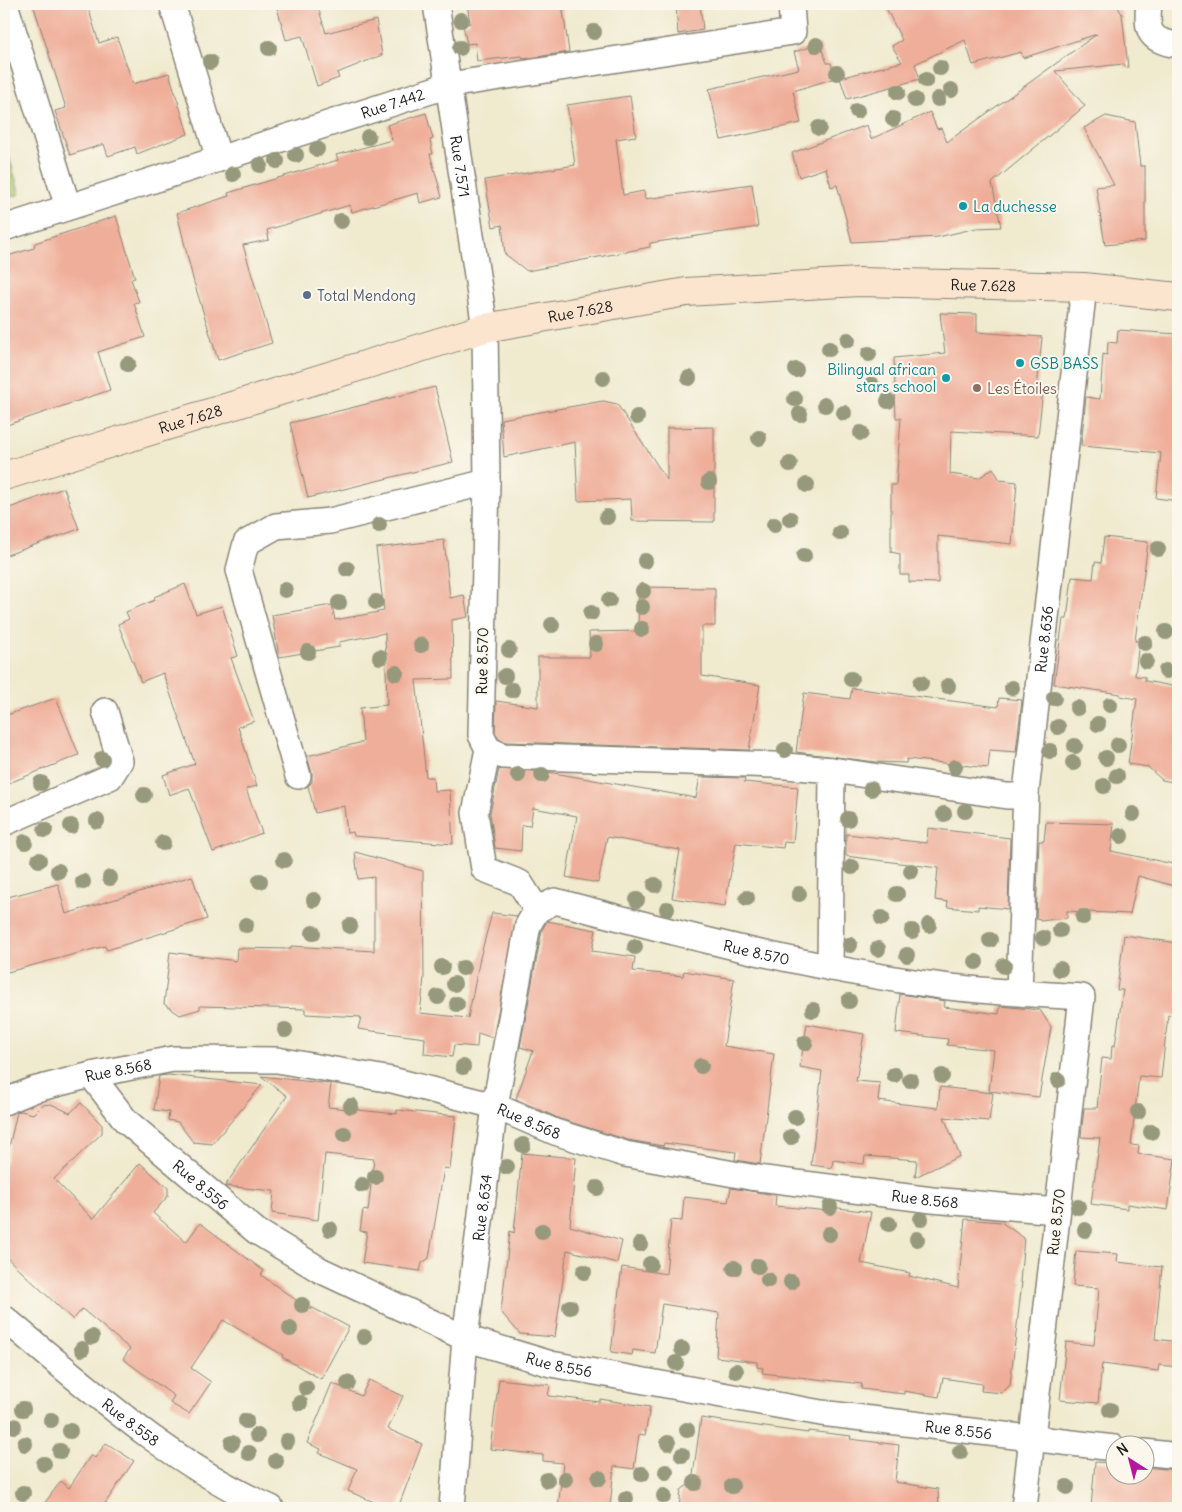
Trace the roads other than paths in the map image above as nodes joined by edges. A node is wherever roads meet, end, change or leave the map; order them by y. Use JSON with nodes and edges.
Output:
{"nodes":[{"id":1,"x":5,"y":4,"type":"edge"},
{"id":2,"x":172,"y":4,"type":"edge"},
{"id":3,"x":436,"y":4,"type":"edge"},
{"id":4,"x":791,"y":4,"type":"edge"},
{"id":5,"x":1149,"y":4,"type":"edge"},
{"id":6,"x":1178,"y":45,"type":"edge"},
{"id":7,"x":449,"y":85,"type":"junction"},
{"id":8,"x":219,"y":159,"type":"junction"},
{"id":9,"x":68,"y":207,"type":"junction"},
{"id":10,"x":4,"y":228,"type":"edge"},
{"id":11,"x":1084,"y":287,"type":"junction"},
{"id":12,"x":1178,"y":297,"type":"edge"},
{"id":13,"x":485,"y":328,"type":"junction"},
{"id":14,"x":4,"y":476,"type":"edge"},
{"id":15,"x":487,"y":482,"type":"junction"},
{"id":16,"x":105,"y":711,"type":"dead end"},
{"id":17,"x":488,"y":749,"type":"junction"},
{"id":18,"x":832,"y":770,"type":"junction"},
{"id":19,"x":298,"y":776,"type":"dead end"},
{"id":20,"x":1026,"y":792,"type":"junction"},
{"id":21,"x":4,"y":823,"type":"edge"},
{"id":22,"x":537,"y":910,"type":"junction"},
{"id":23,"x":830,"y":968,"type":"junction"},
{"id":24,"x":1018,"y":992,"type":"junction"},
{"id":25,"x":90,"y":1075,"type":"junction"},
{"id":26,"x":4,"y":1102,"type":"edge"},
{"id":27,"x":495,"y":1106,"type":"junction"},
{"id":28,"x":1057,"y":1211,"type":"junction"},
{"id":29,"x":4,"y":1318,"type":"edge"},
{"id":30,"x":465,"y":1338,"type":"junction"},
{"id":31,"x":1032,"y":1439,"type":"junction"},
{"id":32,"x":1104,"y":1447,"type":"edge"},
{"id":33,"x":1154,"y":1453,"type":"edge"},
{"id":34,"x":1178,"y":1456,"type":"edge"},
{"id":35,"x":271,"y":1508,"type":"edge"},
{"id":36,"x":452,"y":1508,"type":"edge"},
{"id":37,"x":1024,"y":1508,"type":"edge"}],
"edges":[{"from":1,"to":9,"type":"street"},
{"from":2,"to":8,"type":"street"},
{"from":3,"to":7,"type":"street","name":"Rue 7.571"},
{"from":4,"to":7,"type":"street","name":"Rue 7.442"},
{"from":5,"to":6,"type":"street"},
{"from":7,"to":8,"type":"street","name":"Rue 7.442"},
{"from":7,"to":13,"type":"street","name":"Rue 7.571"},
{"from":8,"to":9,"type":"street","name":"Rue 7.442"},
{"from":9,"to":10,"type":"street","name":"Rue 7.442"},
{"from":11,"to":12,"type":"main road","name":"Rue 7.628"},
{"from":11,"to":13,"type":"main road","name":"Rue 7.628"},
{"from":11,"to":20,"type":"street","name":"Rue 8.636"},
{"from":13,"to":14,"type":"main road","name":"Rue 7.628"},
{"from":13,"to":15,"type":"street","name":"Rue 8.570"},
{"from":15,"to":17,"type":"street","name":"Rue 8.570"},
{"from":15,"to":19,"type":"street"},
{"from":16,"to":21,"type":"street"},
{"from":17,"to":18,"type":"street"},
{"from":17,"to":22,"type":"street"},
{"from":18,"to":20,"type":"street"},
{"from":18,"to":23,"type":"street"},
{"from":20,"to":24,"type":"street","name":"Rue 8.636"},
{"from":22,"to":23,"type":"street","name":"Rue 8.570"},
{"from":22,"to":27,"type":"street","name":"Rue 8.634"},
{"from":23,"to":24,"type":"street","name":"Rue 8.570"},
{"from":24,"to":28,"type":"street","name":"Rue 8.570"},
{"from":25,"to":26,"type":"street","name":"Rue 8.568"},
{"from":25,"to":27,"type":"street","name":"Rue 8.568"},
{"from":25,"to":30,"type":"street","name":"Rue 8.556"},
{"from":27,"to":28,"type":"street","name":"Rue 8.568"},
{"from":27,"to":30,"type":"street","name":"Rue 8.634"},
{"from":28,"to":31,"type":"street","name":"Rue 8.570"},
{"from":29,"to":35,"type":"street","name":"Rue 8.558"},
{"from":30,"to":31,"type":"street","name":"Rue 8.556"},
{"from":30,"to":36,"type":"street","name":"Rue 8.634"},
{"from":31,"to":32,"type":"street","name":"Rue 8.556"},
{"from":31,"to":37,"type":"street","name":"Rue 8.570"},
{"from":33,"to":34,"type":"street"}]}
